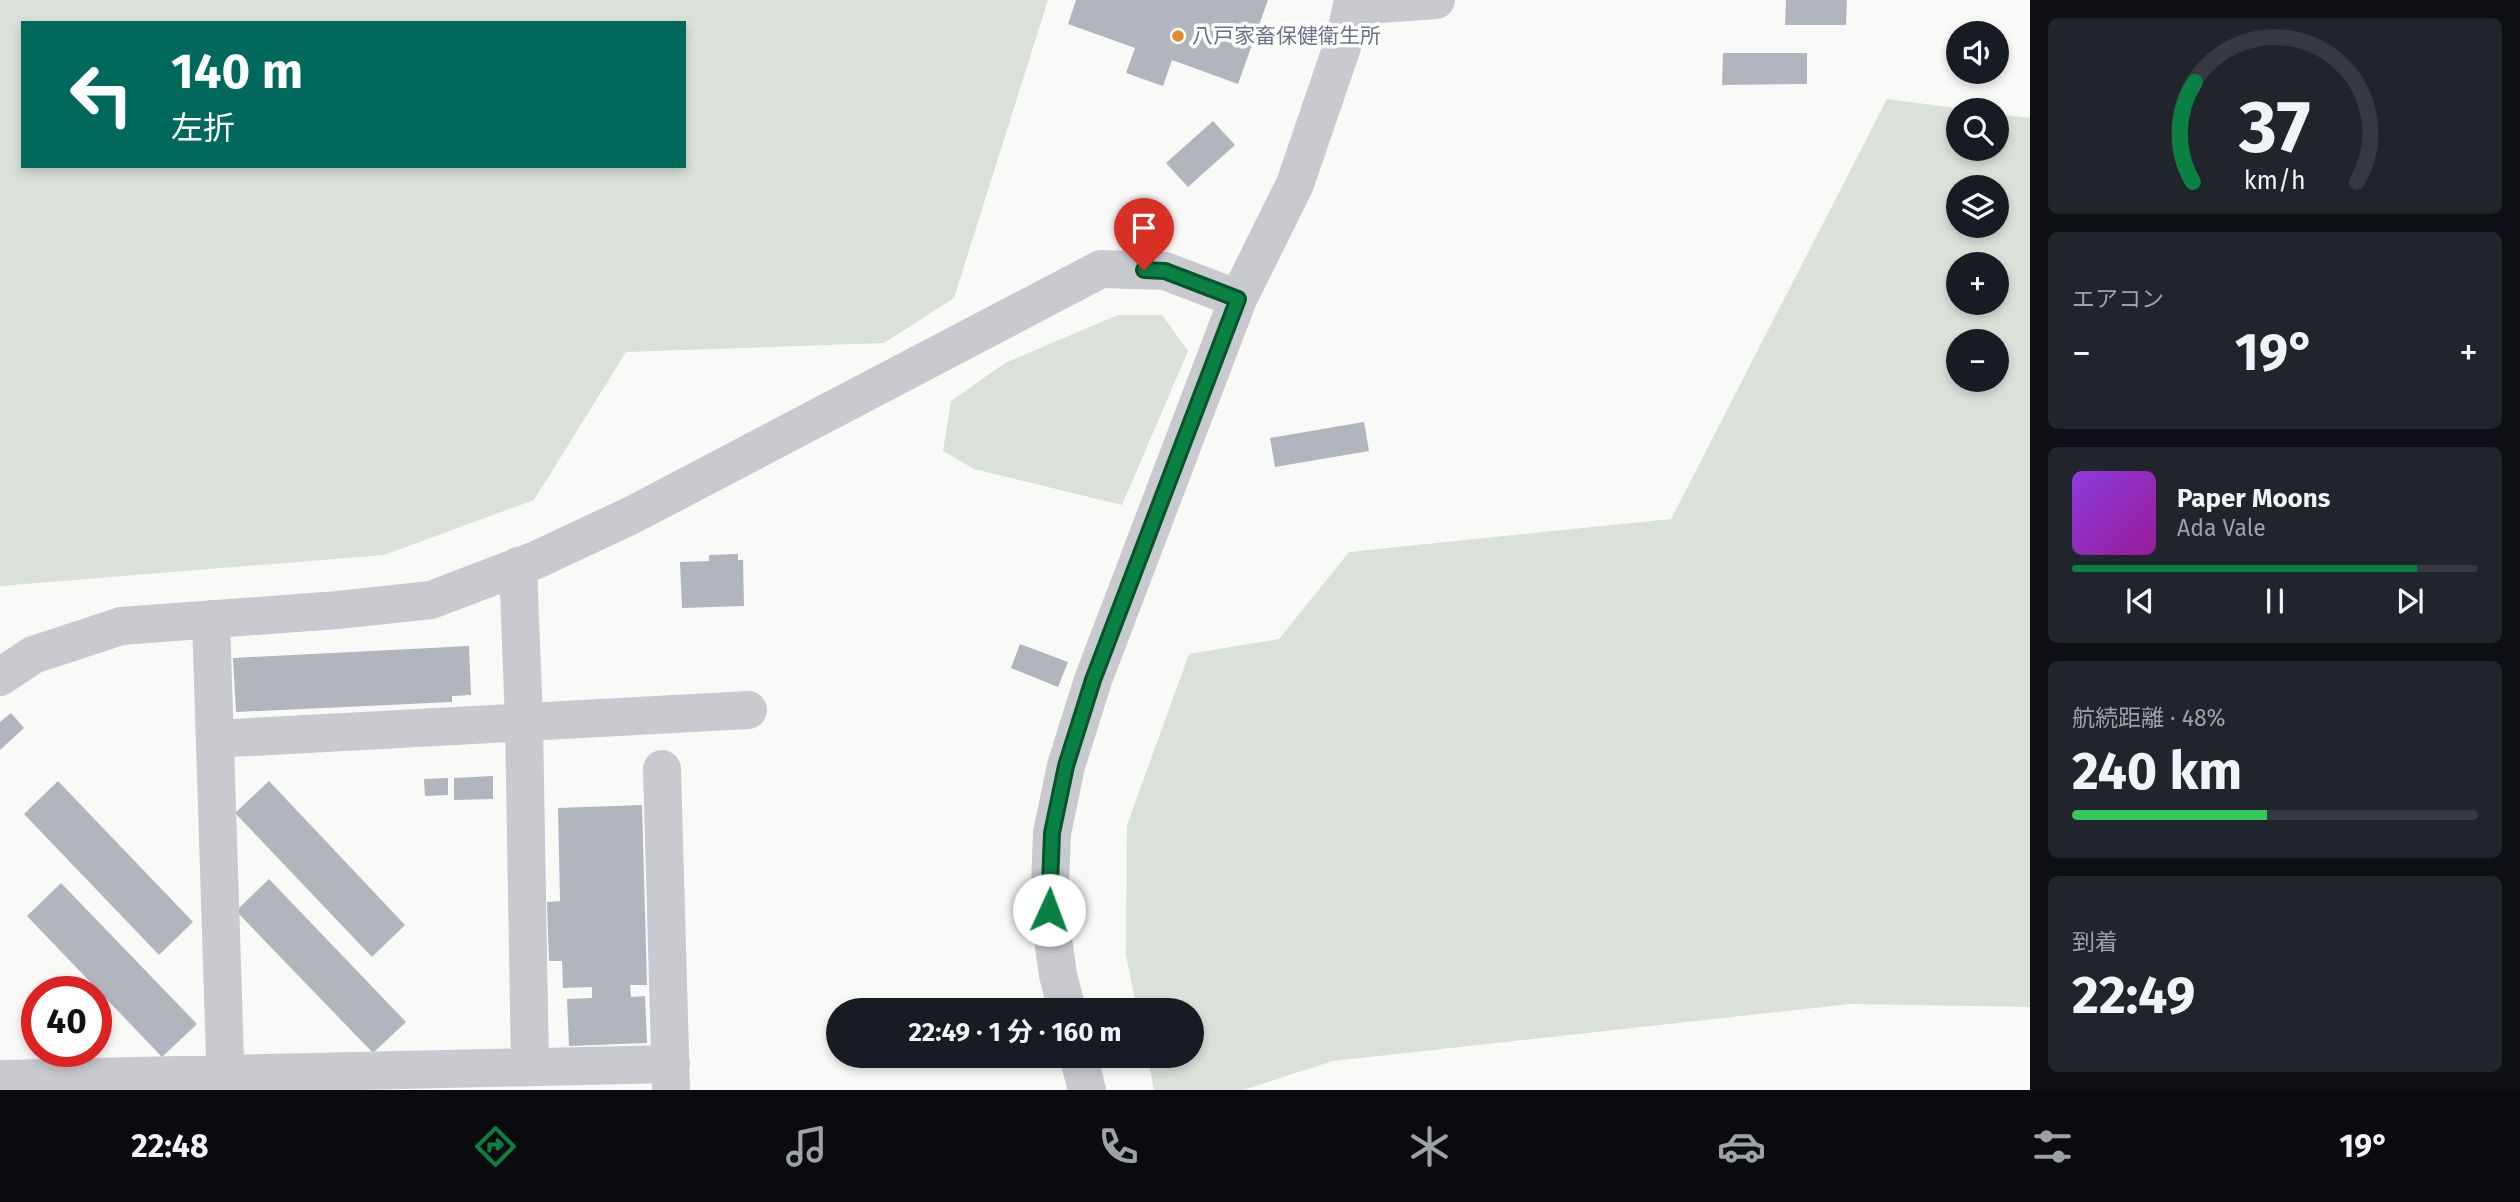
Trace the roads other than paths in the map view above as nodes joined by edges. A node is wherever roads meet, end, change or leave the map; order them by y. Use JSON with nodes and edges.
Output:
{"nodes":[{"id":1,"x":1436,"y":0,"type":"edge"},
{"id":2,"x":1353,"y":3,"type":"edge"},
{"id":3,"x":1238,"y":299,"type":"junction"},
{"id":4,"x":518,"y":566,"type":"junction"},
{"id":5,"x":211,"y":619,"type":"junction"},
{"id":6,"x":0,"y":677,"type":"edge"},
{"id":7,"x":748,"y":710,"type":"dead end"},
{"id":8,"x":524,"y":722,"type":"junction"},
{"id":9,"x":215,"y":739,"type":"junction"},
{"id":10,"x":662,"y":769,"type":"dead end"},
{"id":11,"x":1064,"y":998,"type":"edge"},
{"id":12,"x":530,"y":1067,"type":"junction"},
{"id":13,"x":1082,"y":1068,"type":"edge"},
{"id":14,"x":671,"y":1077,"type":"edge"},
{"id":15,"x":0,"y":1079,"type":"edge"},
{"id":16,"x":483,"y":1079,"type":"edge"},
{"id":17,"x":226,"y":1082,"type":"edge"},
{"id":18,"x":1087,"y":1090,"type":"edge"}],
"edges":[{"from":1,"to":2,"type":"street"},
{"from":2,"to":3,"type":"street"},
{"from":3,"to":4,"type":"street"},
{"from":3,"to":11,"type":"street"},
{"from":4,"to":5,"type":"street"},
{"from":4,"to":8,"type":"street"},
{"from":5,"to":6,"type":"street"},
{"from":5,"to":9,"type":"street"},
{"from":7,"to":8,"type":"street"},
{"from":8,"to":9,"type":"street"},
{"from":8,"to":12,"type":"street"},
{"from":9,"to":17,"type":"street"},
{"from":10,"to":14,"type":"street"},
{"from":12,"to":14,"type":"street"},
{"from":12,"to":16,"type":"street"},
{"from":13,"to":18,"type":"street"},
{"from":15,"to":17,"type":"street"},
{"from":16,"to":17,"type":"street"}]}
